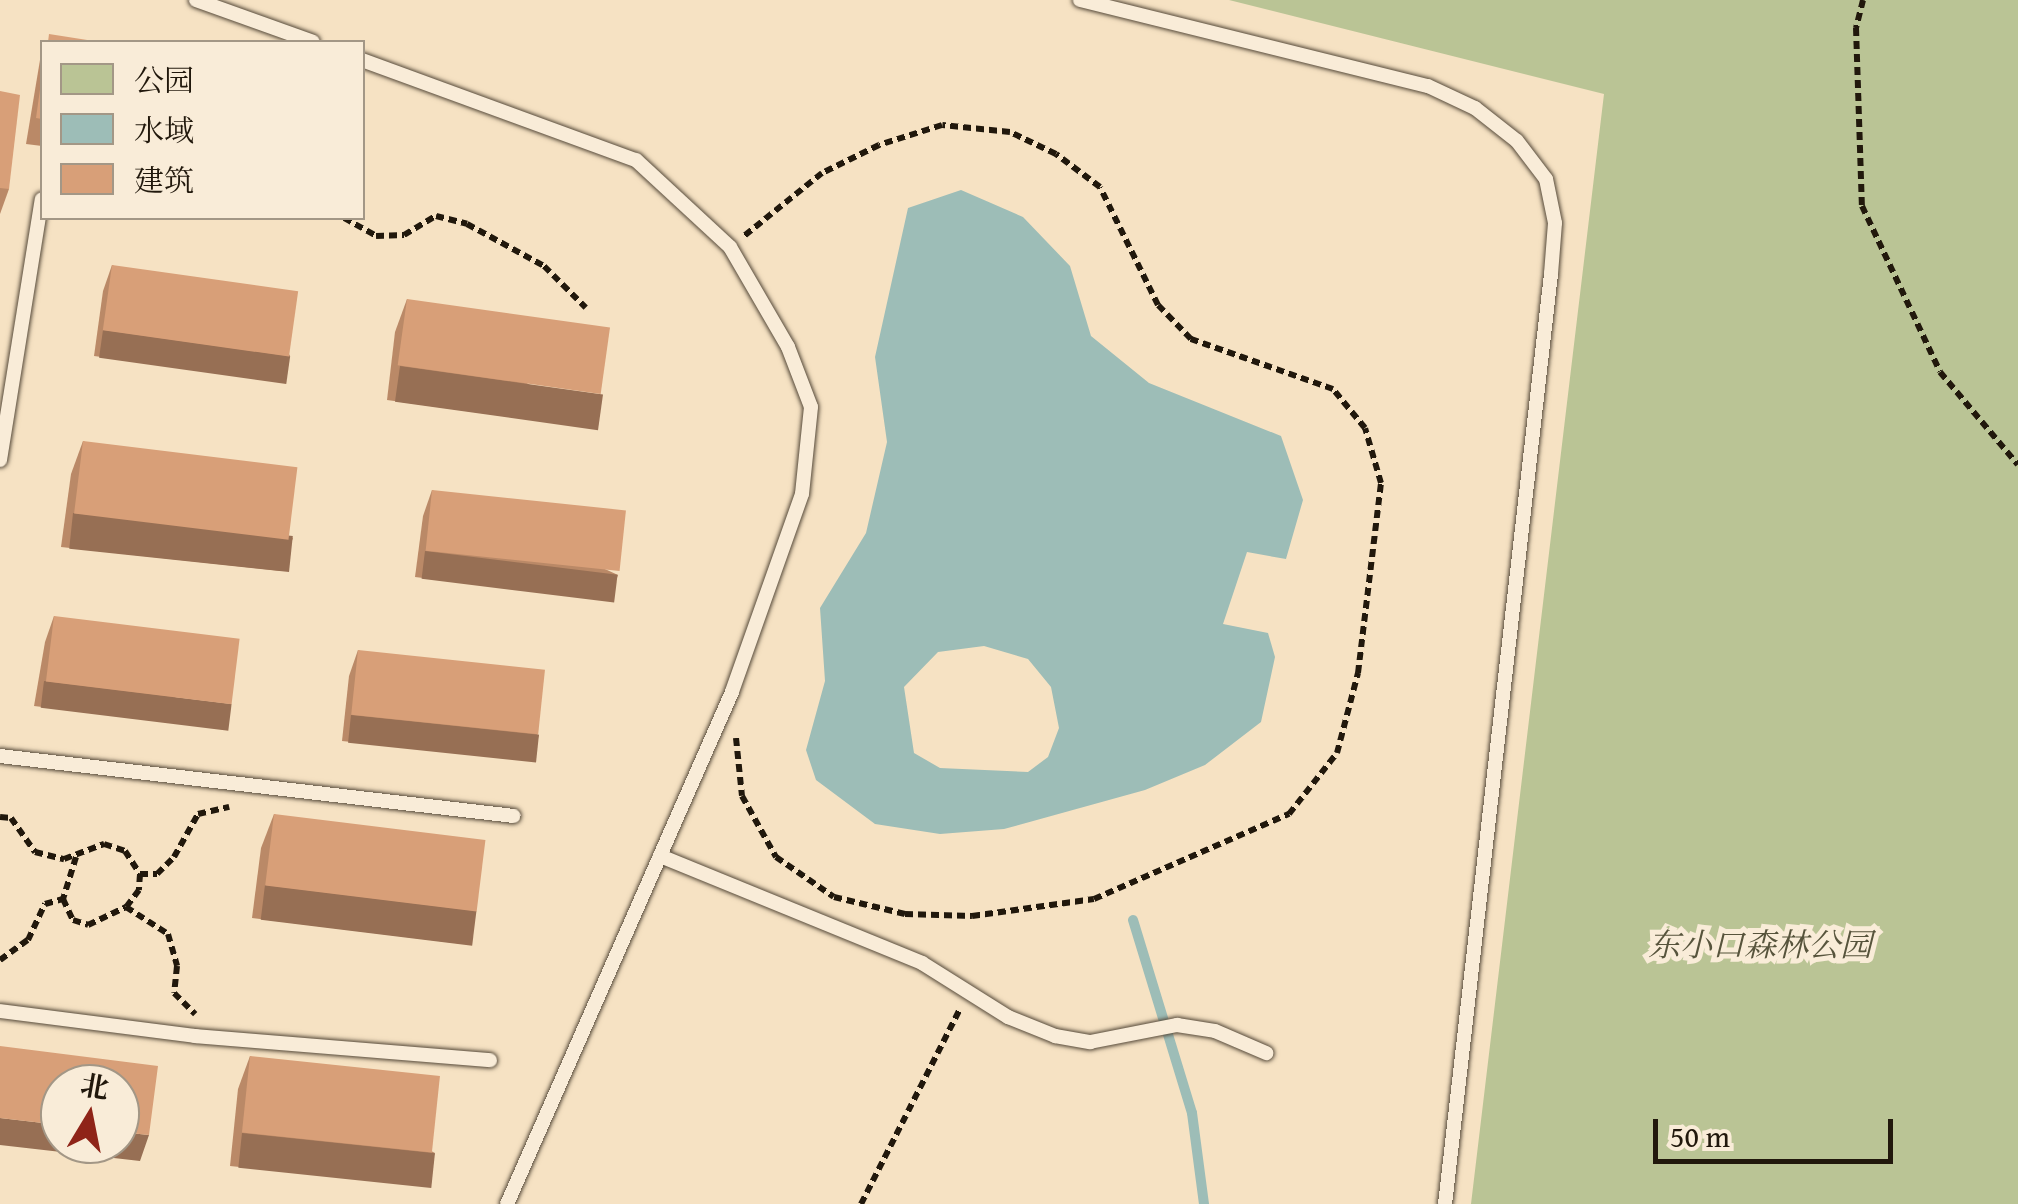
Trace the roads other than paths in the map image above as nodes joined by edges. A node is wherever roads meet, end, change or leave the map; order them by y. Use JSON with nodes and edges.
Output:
{"nodes":[{"id":1,"x":196,"y":0,"type":"edge"},
{"id":2,"x":1080,"y":0,"type":"edge"},
{"id":3,"x":308,"y":40,"type":"edge"},
{"id":4,"x":365,"y":61,"type":"edge"},
{"id":5,"x":40,"y":212,"type":"edge"},
{"id":6,"x":0,"y":460,"type":"edge"},
{"id":7,"x":0,"y":756,"type":"edge"},
{"id":8,"x":514,"y":816,"type":"dead end"},
{"id":9,"x":660,"y":856,"type":"junction"},
{"id":10,"x":0,"y":1011,"type":"edge"},
{"id":11,"x":1266,"y":1054,"type":"dead end"},
{"id":12,"x":490,"y":1060,"type":"dead end"},
{"id":13,"x":507,"y":1204,"type":"edge"},
{"id":14,"x":1444,"y":1204,"type":"edge"}],
"edges":[{"from":1,"to":3,"type":"lane"},
{"from":2,"to":14,"type":"lane"},
{"from":4,"to":9,"type":"lane"},
{"from":5,"to":6,"type":"lane"},
{"from":7,"to":8,"type":"lane"},
{"from":9,"to":11,"type":"lane"},
{"from":9,"to":13,"type":"lane"},
{"from":10,"to":12,"type":"lane"}]}
